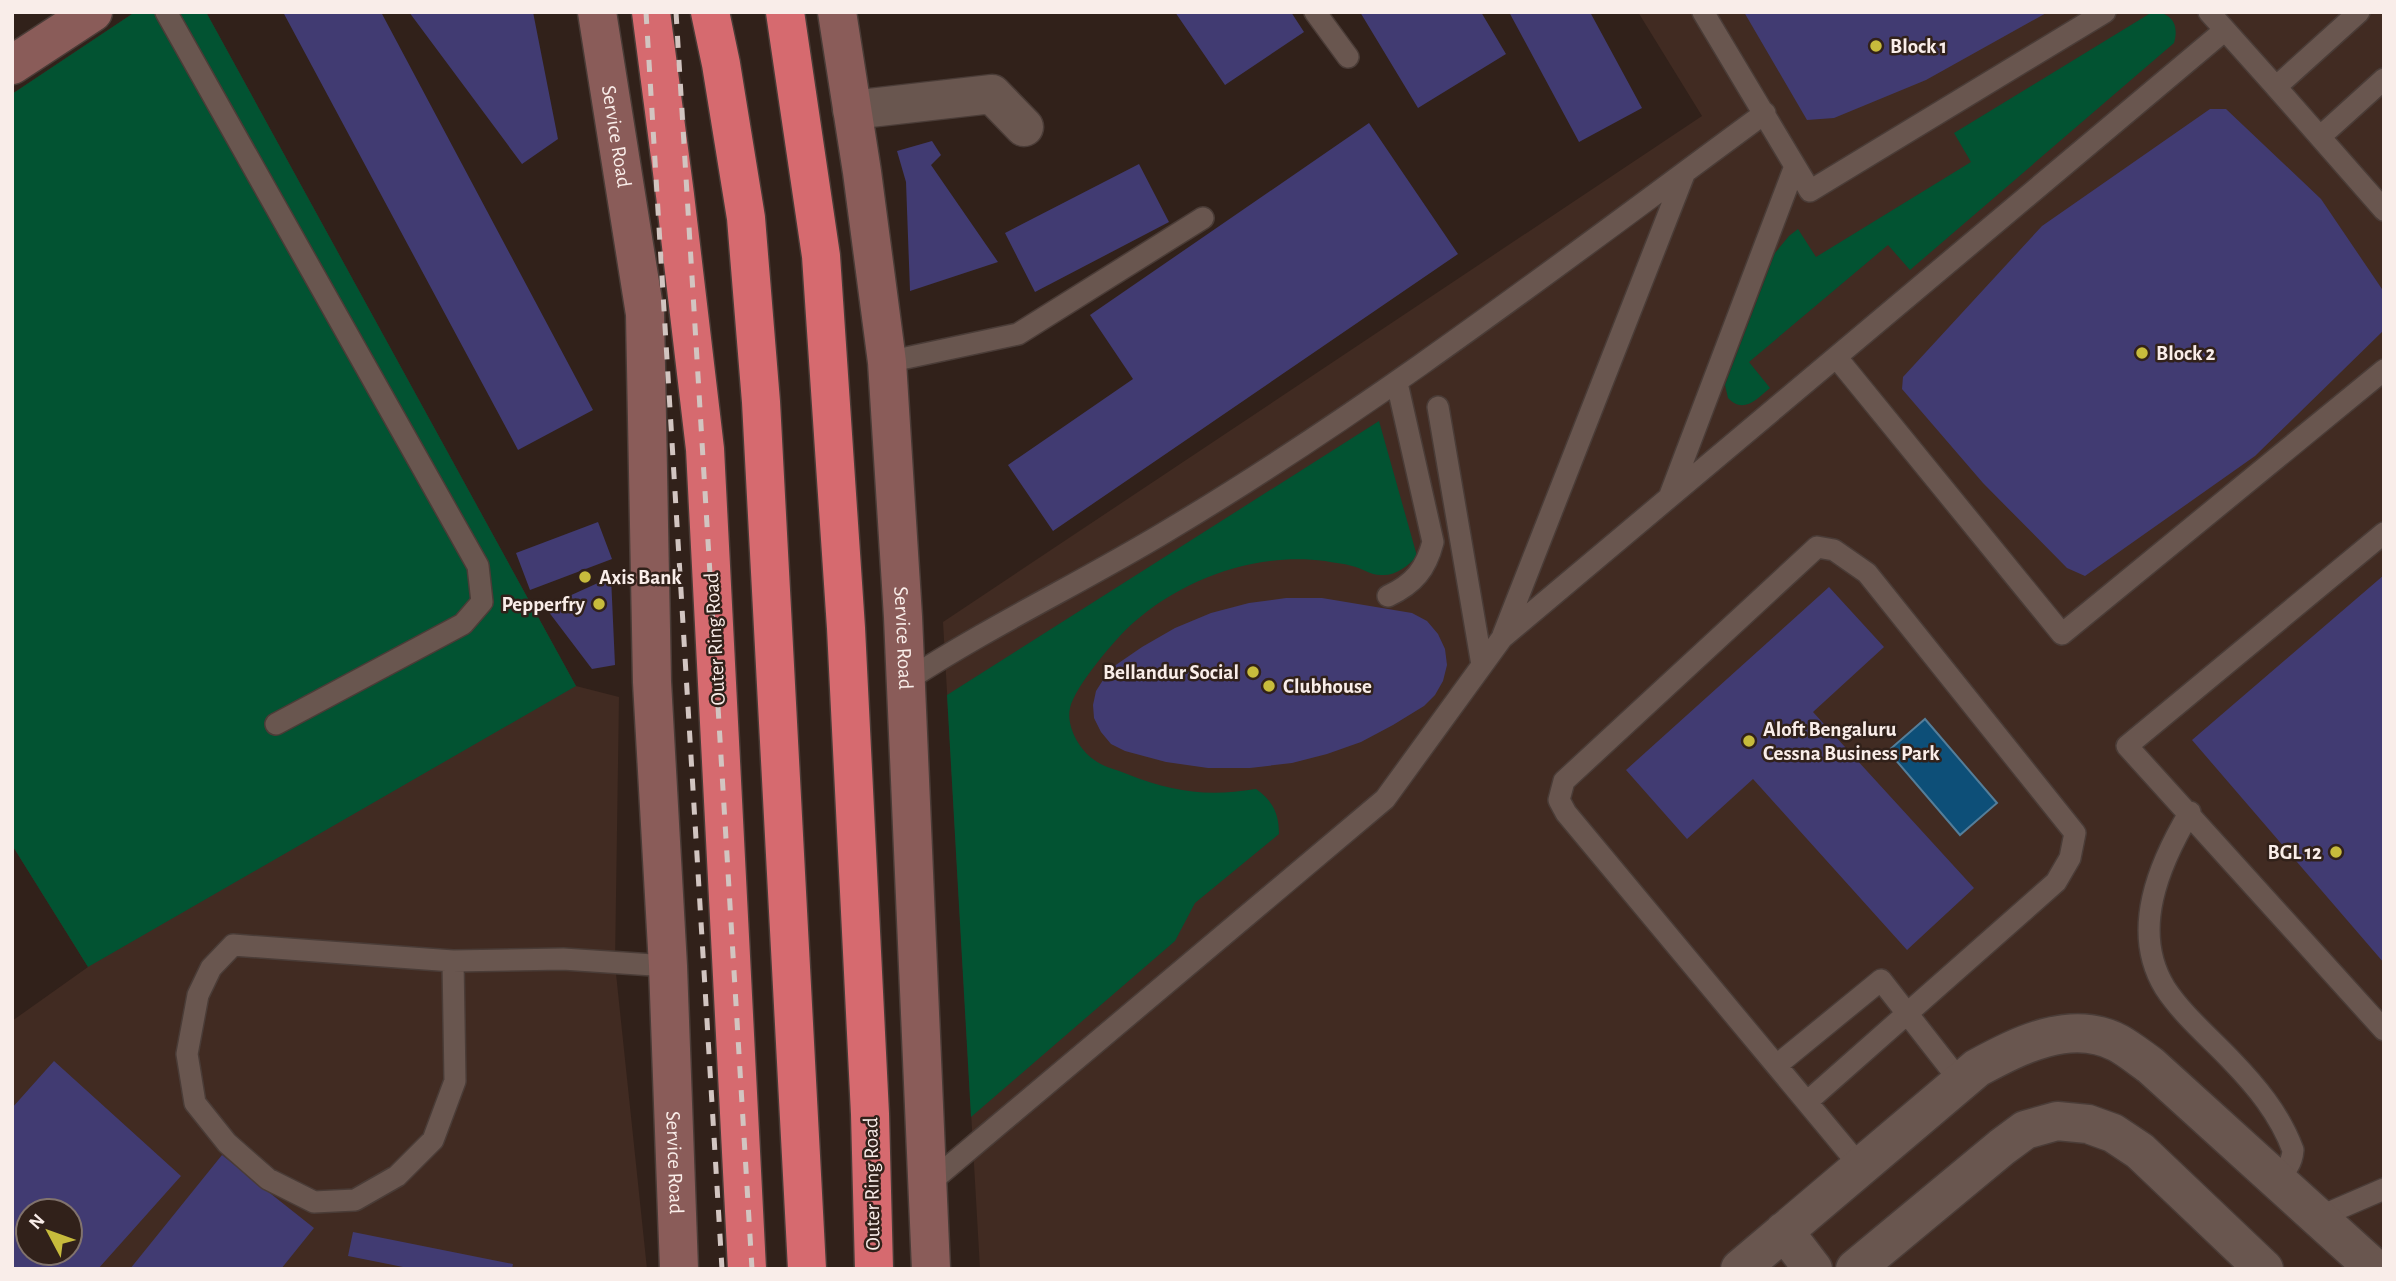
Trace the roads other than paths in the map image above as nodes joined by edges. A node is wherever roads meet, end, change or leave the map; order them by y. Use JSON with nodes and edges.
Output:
{"nodes":[{"id":1,"x":93,"y":12,"type":"edge"},
{"id":2,"x":166,"y":12,"type":"edge"},
{"id":3,"x":597,"y":12,"type":"edge"},
{"id":4,"x":651,"y":12,"type":"edge"},
{"id":5,"x":710,"y":12,"type":"edge"},
{"id":6,"x":785,"y":12,"type":"edge"},
{"id":7,"x":837,"y":12,"type":"edge"},
{"id":8,"x":1315,"y":12,"type":"edge"},
{"id":9,"x":1703,"y":12,"type":"edge"},
{"id":10,"x":2105,"y":12,"type":"edge"},
{"id":11,"x":2209,"y":12,"type":"edge"},
{"id":12,"x":2359,"y":12,"type":"edge"},
{"id":13,"x":2225,"y":30,"type":"junction"},
{"id":14,"x":1348,"y":57,"type":"dead end"},
{"id":15,"x":12,"y":65,"type":"edge"},
{"id":16,"x":2384,"y":79,"type":"edge"},
{"id":17,"x":2276,"y":87,"type":"junction"},
{"id":18,"x":852,"y":110,"type":"junction"},
{"id":19,"x":1765,"y":113,"type":"junction"},
{"id":20,"x":1024,"y":128,"type":"dead end"},
{"id":21,"x":2321,"y":136,"type":"junction"},
{"id":22,"x":1795,"y":166,"type":"junction"},
{"id":23,"x":1685,"y":172,"type":"junction"},
{"id":24,"x":2384,"y":210,"type":"edge"},
{"id":25,"x":1203,"y":218,"type":"dead end"},
{"id":26,"x":1837,"y":358,"type":"junction"},
{"id":27,"x":887,"y":362,"type":"junction"},
{"id":28,"x":2384,"y":370,"type":"edge"},
{"id":29,"x":1397,"y":383,"type":"junction"},
{"id":30,"x":1438,"y":407,"type":"dead end"},
{"id":31,"x":1670,"y":496,"type":"junction"},
{"id":32,"x":2384,"y":533,"type":"edge"},
{"id":33,"x":1388,"y":596,"type":"dead end"},
{"id":34,"x":1502,"y":638,"type":"junction"},
{"id":35,"x":1482,"y":665,"type":"junction"},
{"id":36,"x":906,"y":681,"type":"junction"},
{"id":37,"x":276,"y":724,"type":"dead end"},
{"id":38,"x":2190,"y":812,"type":"junction"},
{"id":39,"x":453,"y":961,"type":"junction"},
{"id":40,"x":668,"y":965,"type":"junction"},
{"id":41,"x":1908,"y":1013,"type":"junction"},
{"id":42,"x":2384,"y":1030,"type":"edge"},
{"id":43,"x":1777,"y":1065,"type":"junction"},
{"id":44,"x":1960,"y":1081,"type":"junction"},
{"id":45,"x":1807,"y":1102,"type":"junction"},
{"id":46,"x":1860,"y":1166,"type":"junction"},
{"id":47,"x":2276,"y":1178,"type":"junction"},
{"id":48,"x":927,"y":1185,"type":"junction"},
{"id":49,"x":2384,"y":1189,"type":"edge"},
{"id":50,"x":2319,"y":1217,"type":"junction"},
{"id":51,"x":1784,"y":1231,"type":"junction"},
{"id":52,"x":679,"y":1269,"type":"edge"},
{"id":53,"x":747,"y":1269,"type":"edge"},
{"id":54,"x":807,"y":1269,"type":"edge"},
{"id":55,"x":874,"y":1269,"type":"edge"},
{"id":56,"x":931,"y":1269,"type":"edge"},
{"id":57,"x":1740,"y":1269,"type":"edge"},
{"id":58,"x":1813,"y":1269,"type":"edge"},
{"id":59,"x":1855,"y":1269,"type":"edge"},
{"id":60,"x":2264,"y":1269,"type":"edge"},
{"id":61,"x":2375,"y":1269,"type":"edge"}],
"edges":[{"from":1,"to":15,"type":"street"},
{"from":2,"to":37,"type":"lane"},
{"from":3,"to":40,"type":"street","name":"Service Road"},
{"from":4,"to":53,"type":"highway","name":"Outer Ring Road"},
{"from":5,"to":54,"type":"highway"},
{"from":6,"to":55,"type":"highway","name":"Outer Ring Road"},
{"from":7,"to":18,"type":"street","name":"Service Road"},
{"from":8,"to":14,"type":"lane"},
{"from":9,"to":19,"type":"lane"},
{"from":10,"to":22,"type":"lane"},
{"from":11,"to":13,"type":"lane"},
{"from":12,"to":17,"type":"lane"},
{"from":13,"to":17,"type":"lane"},
{"from":13,"to":26,"type":"lane"},
{"from":16,"to":21,"type":"lane"},
{"from":17,"to":21,"type":"lane"},
{"from":18,"to":20,"type":"street"},
{"from":18,"to":27,"type":"street","name":"Service Road"},
{"from":19,"to":22,"type":"lane"},
{"from":19,"to":23,"type":"lane"},
{"from":21,"to":24,"type":"lane"},
{"from":22,"to":31,"type":"lane"},
{"from":23,"to":29,"type":"lane"},
{"from":23,"to":34,"type":"lane"},
{"from":25,"to":27,"type":"lane"},
{"from":26,"to":28,"type":"lane"},
{"from":26,"to":31,"type":"lane"},
{"from":27,"to":36,"type":"street","name":"Service Road"},
{"from":29,"to":33,"type":"lane"},
{"from":29,"to":36,"type":"lane"},
{"from":30,"to":35,"type":"lane"},
{"from":31,"to":34,"type":"lane"},
{"from":32,"to":38,"type":"lane"},
{"from":34,"to":35,"type":"lane"},
{"from":35,"to":48,"type":"lane"},
{"from":36,"to":48,"type":"street","name":"Service Road"},
{"from":38,"to":42,"type":"lane"},
{"from":38,"to":47,"type":"lane"},
{"from":39,"to":39,"type":"lane"},
{"from":39,"to":40,"type":"lane"},
{"from":40,"to":52,"type":"street","name":"Service Road"},
{"from":41,"to":43,"type":"lane"},
{"from":41,"to":43,"type":"lane"},
{"from":41,"to":44,"type":"lane"},
{"from":41,"to":45,"type":"lane"},
{"from":43,"to":45,"type":"lane"},
{"from":44,"to":46,"type":"street"},
{"from":44,"to":47,"type":"street"},
{"from":45,"to":46,"type":"lane"},
{"from":46,"to":51,"type":"street"},
{"from":47,"to":50,"type":"street"},
{"from":48,"to":56,"type":"street","name":"Service Road"},
{"from":49,"to":50,"type":"lane"},
{"from":50,"to":61,"type":"street"},
{"from":51,"to":57,"type":"street"},
{"from":51,"to":58,"type":"street"},
{"from":59,"to":60,"type":"street"}]}
